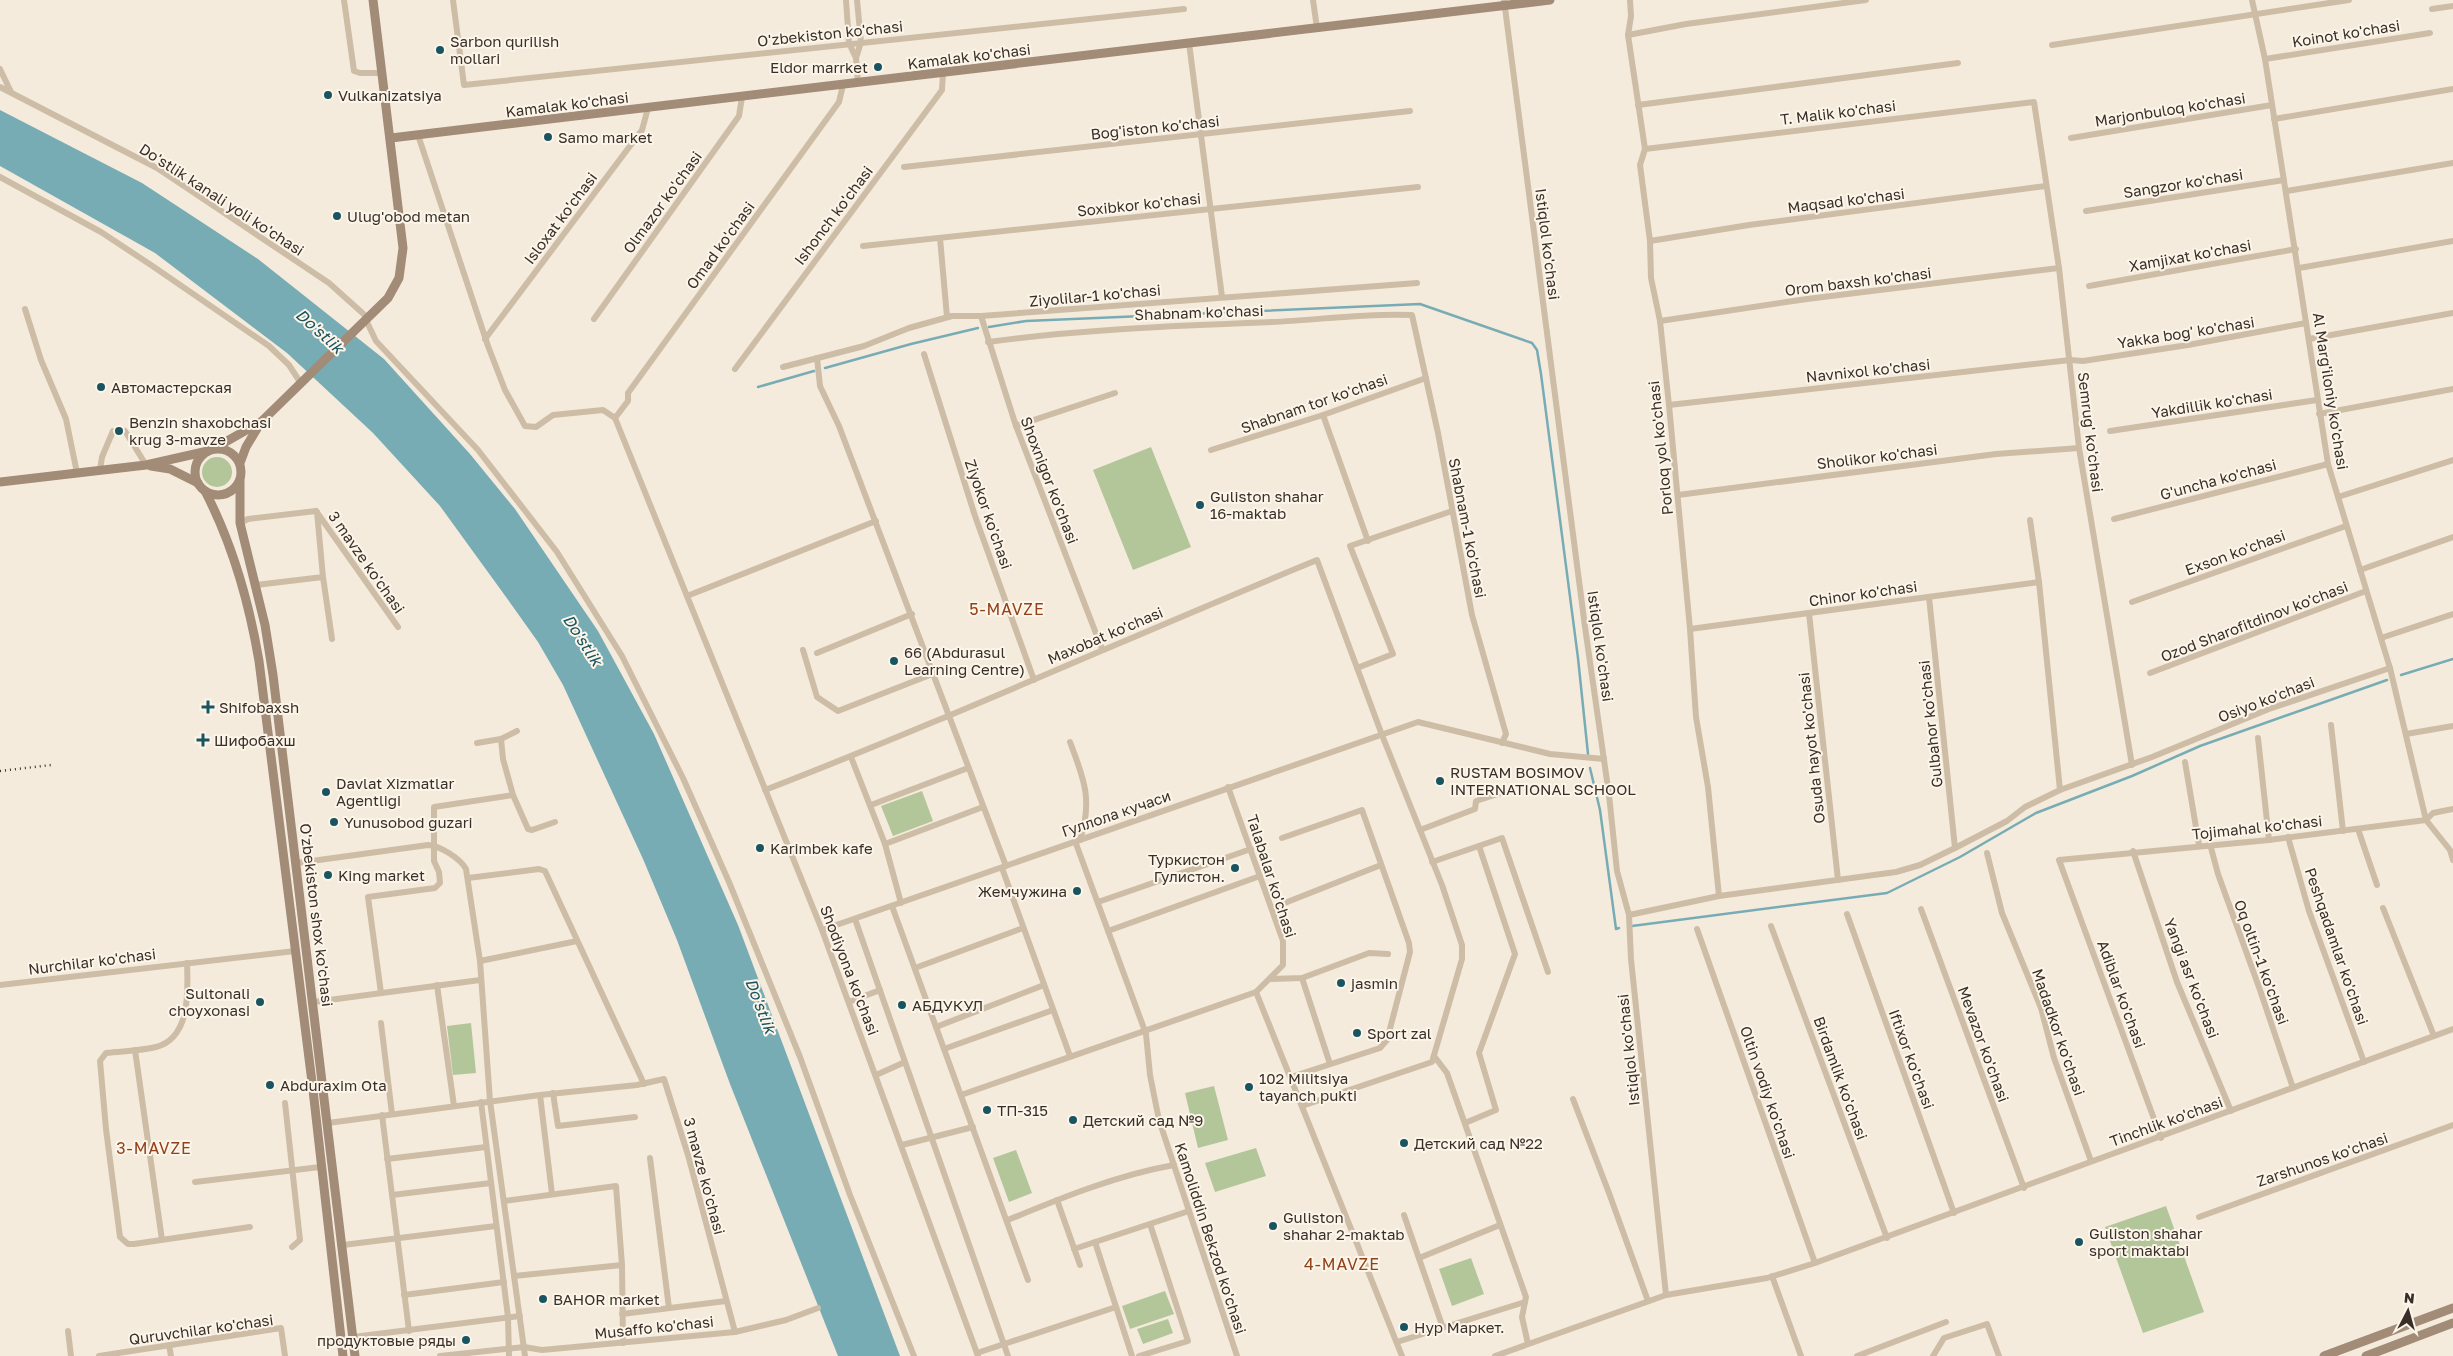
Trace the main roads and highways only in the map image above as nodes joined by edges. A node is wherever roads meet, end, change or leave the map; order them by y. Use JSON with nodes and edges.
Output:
{"nodes":[{"id":1,"x":373,"y":0,"type":"edge"},
{"id":2,"x":1550,"y":0,"type":"edge"},
{"id":3,"x":1504,"y":3,"type":"edge"},
{"id":4,"x":391,"y":138,"type":"junction"},
{"id":5,"x":261,"y":422,"type":"junction"},
{"id":6,"x":210,"y":450,"type":"junction"},
{"id":7,"x":240,"y":463,"type":"junction"},
{"id":8,"x":146,"y":464,"type":"junction"},
{"id":9,"x":240,"y":480,"type":"junction"},
{"id":10,"x":0,"y":482,"type":"edge"},
{"id":11,"x":198,"y":483,"type":"junction"},
{"id":12,"x":205,"y":491,"type":"junction"},
{"id":13,"x":2453,"y":1308,"type":"edge"},
{"id":14,"x":2453,"y":1323,"type":"edge"},
{"id":15,"x":343,"y":1356,"type":"edge"},
{"id":16,"x":355,"y":1356,"type":"edge"},
{"id":17,"x":2324,"y":1356,"type":"edge"},
{"id":18,"x":2366,"y":1356,"type":"edge"}],
"edges":[{"from":1,"to":4,"type":"main road"},
{"from":2,"to":3,"type":"main road","name":"Kamalak ko'chasi"},
{"from":3,"to":4,"type":"main road","name":"Kamalak ko'chasi"},
{"from":4,"to":5,"type":"main road"},
{"from":5,"to":6,"type":"main road"},
{"from":5,"to":7,"type":"main road"},
{"from":6,"to":7,"type":"main road"},
{"from":6,"to":8,"type":"main road"},
{"from":6,"to":11,"type":"main road"},
{"from":7,"to":9,"type":"main road"},
{"from":8,"to":10,"type":"main road"},
{"from":8,"to":11,"type":"main road"},
{"from":9,"to":12,"type":"main road"},
{"from":9,"to":16,"type":"main road","name":"O'zbekiston shox ko'chasi"},
{"from":11,"to":12,"type":"main road"},
{"from":12,"to":15,"type":"main road","name":"O'zbekiston shox ko'chasi"},
{"from":13,"to":17,"type":"main road"},
{"from":14,"to":18,"type":"main road"}]}
